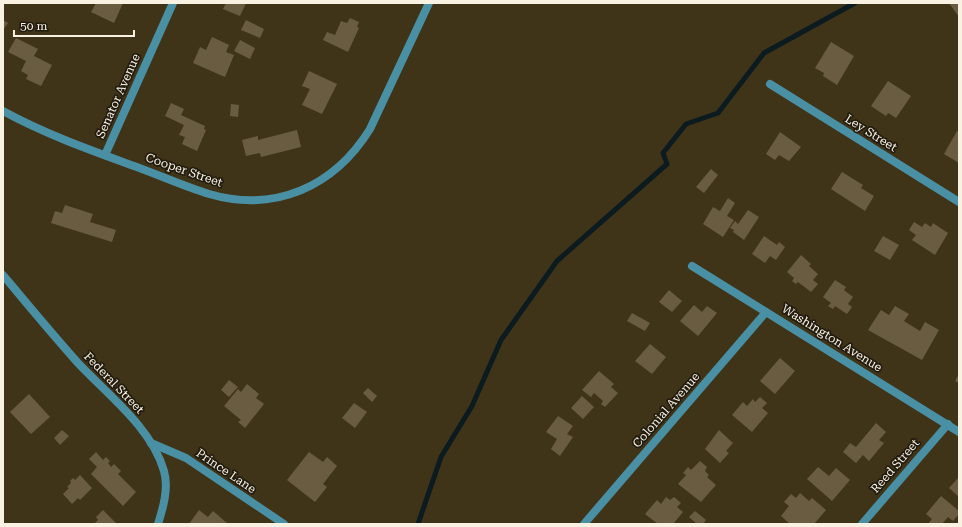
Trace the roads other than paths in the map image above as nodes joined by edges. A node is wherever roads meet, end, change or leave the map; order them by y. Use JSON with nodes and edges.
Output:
{"nodes":[{"id":1,"x":173,"y":3,"type":"edge"},
{"id":2,"x":429,"y":3,"type":"edge"},
{"id":3,"x":770,"y":84,"type":"dead end"},
{"id":4,"x":3,"y":111,"type":"edge"},
{"id":5,"x":105,"y":155,"type":"junction"},
{"id":6,"x":959,"y":202,"type":"edge"},
{"id":7,"x":692,"y":266,"type":"dead end"},
{"id":8,"x":3,"y":275,"type":"edge"},
{"id":9,"x":766,"y":312,"type":"junction"},
{"id":10,"x":948,"y":424,"type":"junction"},
{"id":11,"x":959,"y":432,"type":"edge"},
{"id":12,"x":151,"y":443,"type":"junction"},
{"id":13,"x":158,"y":524,"type":"edge"},
{"id":14,"x":284,"y":524,"type":"edge"},
{"id":15,"x":584,"y":524,"type":"edge"},
{"id":16,"x":862,"y":524,"type":"edge"}],
"edges":[{"from":1,"to":5,"type":"street","name":"Senator Avenue"},
{"from":2,"to":5,"type":"street","name":"Cooper Street"},
{"from":3,"to":6,"type":"street","name":"Ley Street"},
{"from":4,"to":5,"type":"street","name":"Cooper Street"},
{"from":7,"to":9,"type":"street","name":"Washington Avenue"},
{"from":8,"to":12,"type":"street","name":"Federal Street"},
{"from":9,"to":10,"type":"street","name":"Washington Avenue"},
{"from":9,"to":15,"type":"street","name":"Colonial Avenue"},
{"from":10,"to":11,"type":"street","name":"Washington Avenue"},
{"from":10,"to":16,"type":"street","name":"Reed Street"},
{"from":12,"to":13,"type":"street","name":"Federal Street"},
{"from":12,"to":14,"type":"street","name":"Prince Lane"}]}
